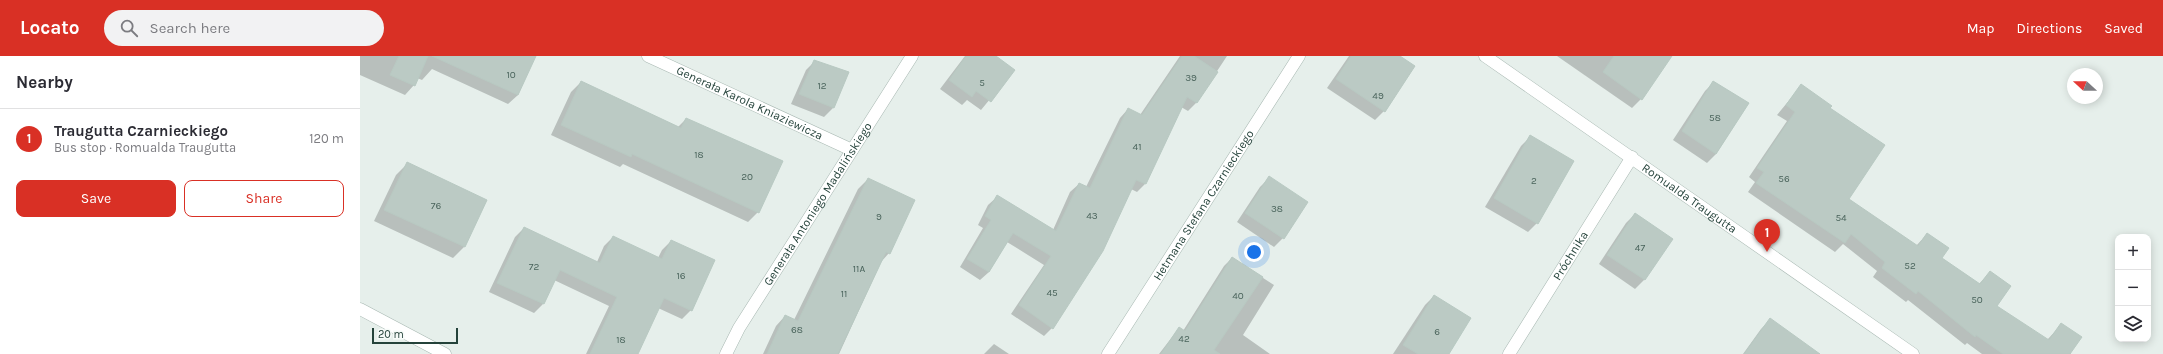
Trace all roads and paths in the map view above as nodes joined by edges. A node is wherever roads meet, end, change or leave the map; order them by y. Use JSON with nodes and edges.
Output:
{"nodes":[{"id":1,"x":648,"y":56,"type":"edge"},
{"id":2,"x":912,"y":56,"type":"edge"},
{"id":3,"x":1299,"y":56,"type":"edge"},
{"id":4,"x":1485,"y":56,"type":"edge"},
{"id":5,"x":852,"y":150,"type":"junction"},
{"id":6,"x":1632,"y":157,"type":"junction"},
{"id":7,"x":360,"y":309,"type":"edge"},
{"id":8,"x":444,"y":354,"type":"edge"},
{"id":9,"x":726,"y":354,"type":"edge"},
{"id":10,"x":1108,"y":354,"type":"edge"},
{"id":11,"x":1509,"y":354,"type":"edge"},
{"id":12,"x":1913,"y":354,"type":"edge"}],
"edges":[{"from":1,"to":5,"type":"street","name":"Generała Karola Kniaziewicza"},
{"from":2,"to":5,"type":"street","name":"Generała Antoniego Madalińskiego"},
{"from":3,"to":10,"type":"street","name":"Hetmana Stefana Czarnieckiego"},
{"from":4,"to":6,"type":"street","name":"Romualda Traugutta"},
{"from":5,"to":9,"type":"street","name":"Generała Antoniego Madalińskiego"},
{"from":6,"to":11,"type":"street","name":"Próchnika"},
{"from":6,"to":12,"type":"street","name":"Romualda Traugutta"},
{"from":7,"to":8,"type":"street"}]}
